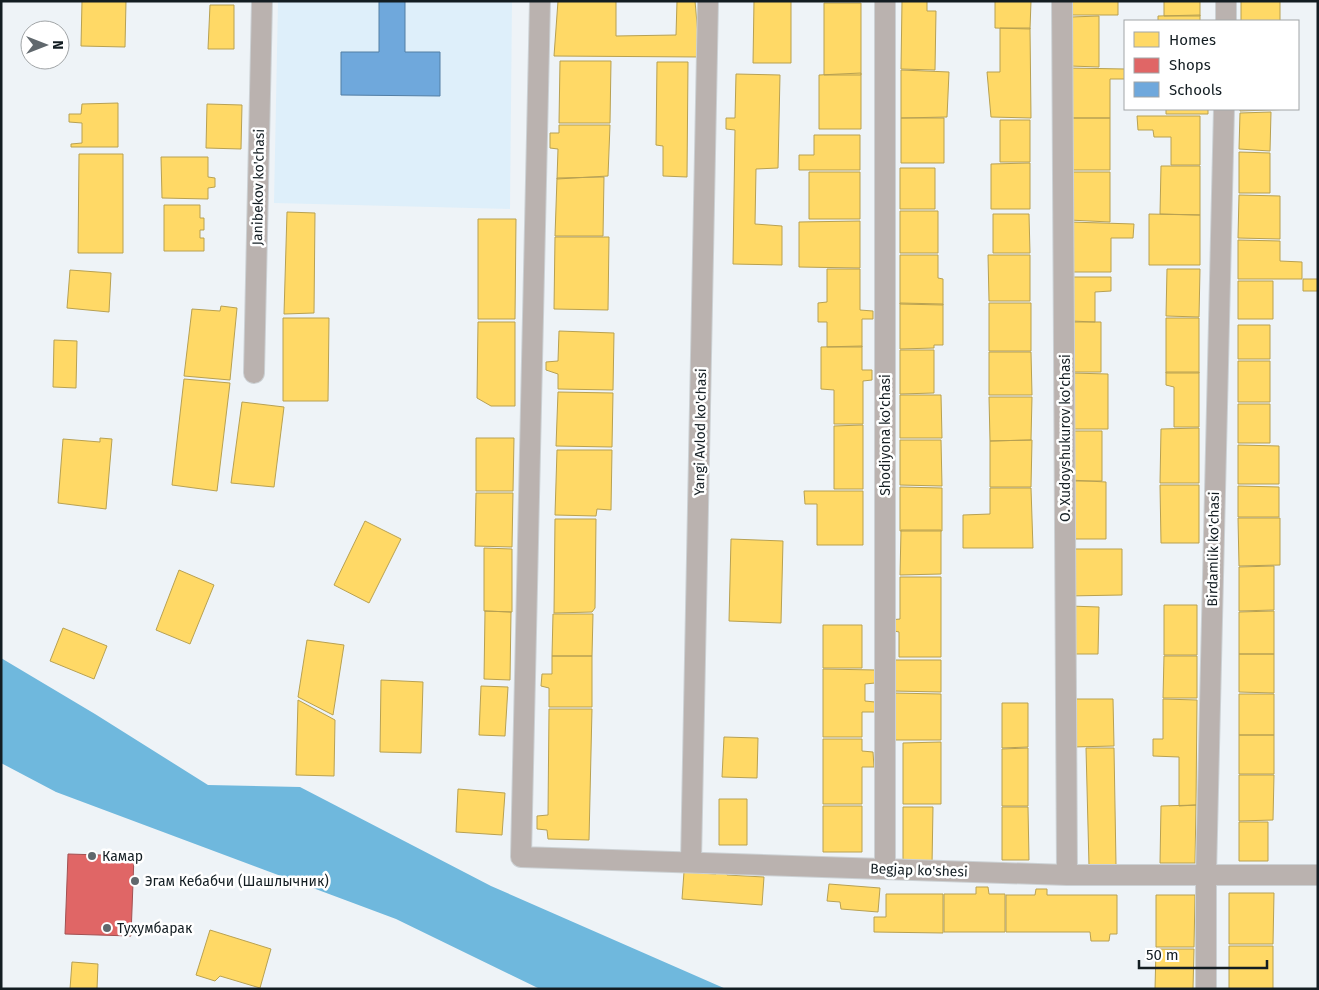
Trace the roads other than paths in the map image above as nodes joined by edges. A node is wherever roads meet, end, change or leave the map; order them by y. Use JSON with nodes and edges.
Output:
{"nodes":[{"id":1,"x":262,"y":1,"type":"edge"},
{"id":2,"x":540,"y":1,"type":"edge"},
{"id":3,"x":708,"y":1,"type":"edge"},
{"id":4,"x":885,"y":1,"type":"edge"},
{"id":5,"x":1062,"y":1,"type":"edge"},
{"id":6,"x":1226,"y":1,"type":"edge"},
{"id":7,"x":1226,"y":20,"type":"edge"},
{"id":8,"x":1224,"y":110,"type":"edge"},
{"id":9,"x":254,"y":373,"type":"dead end"},
{"id":10,"x":691,"y":862,"type":"junction"},
{"id":11,"x":885,"y":869,"type":"junction"},
{"id":12,"x":1067,"y":875,"type":"junction"},
{"id":13,"x":1206,"y":875,"type":"junction"},
{"id":14,"x":1318,"y":875,"type":"edge"},
{"id":15,"x":1206,"y":989,"type":"edge"}],
"edges":[{"from":1,"to":9,"type":"street","name":"Janibekov ko'chasi"},
{"from":2,"to":10,"type":"street","name":"Begjap ko'shesi"},
{"from":3,"to":10,"type":"street","name":"Yangi Avlod ko'chasi"},
{"from":4,"to":11,"type":"street","name":"Shodiyona ko'chasi"},
{"from":5,"to":12,"type":"street","name":"O. Xudoyshukurov ko'chasi"},
{"from":6,"to":7,"type":"street"},
{"from":8,"to":13,"type":"street","name":"Birdamlik ko'chasi"},
{"from":10,"to":11,"type":"street","name":"Begjap ko'shesi"},
{"from":11,"to":12,"type":"street","name":"Begjap ko'shesi"},
{"from":12,"to":13,"type":"street","name":"Begjap ko'shesi"},
{"from":13,"to":14,"type":"street","name":"Begjap ko'shesi"},
{"from":13,"to":15,"type":"street","name":"Birdamlik ko'chasi"}]}
